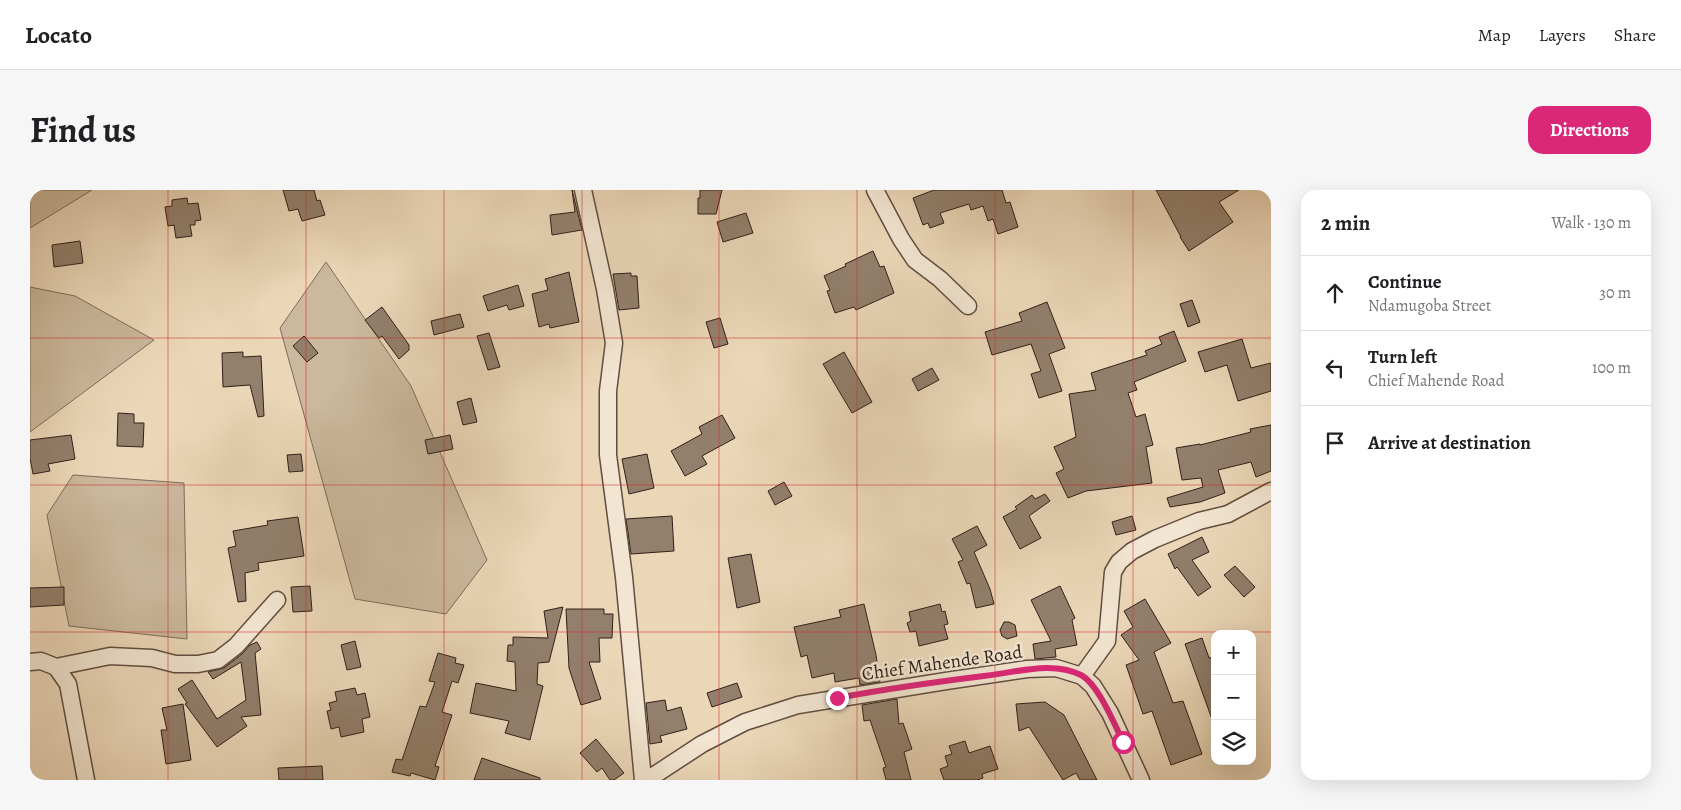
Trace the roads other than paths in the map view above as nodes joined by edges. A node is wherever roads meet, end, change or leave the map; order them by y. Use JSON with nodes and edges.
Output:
{"nodes":[{"id":1,"x":583,"y":190,"type":"edge"},
{"id":2,"x":875,"y":190,"type":"edge"},
{"id":3,"x":968,"y":306,"type":"dead end"},
{"id":4,"x":1271,"y":491,"type":"edge"},
{"id":5,"x":277,"y":600,"type":"dead end"},
{"id":6,"x":30,"y":662,"type":"edge"},
{"id":7,"x":56,"y":667,"type":"junction"},
{"id":8,"x":1082,"y":676,"type":"junction"},
{"id":9,"x":86,"y":780,"type":"edge"},
{"id":10,"x":645,"y":780,"type":"edge"},
{"id":11,"x":1141,"y":780,"type":"edge"}],
"edges":[{"from":1,"to":10,"type":"street"},
{"from":2,"to":3,"type":"street"},
{"from":4,"to":8,"type":"street"},
{"from":5,"to":7,"type":"street"},
{"from":6,"to":7,"type":"street"},
{"from":7,"to":9,"type":"street"},
{"from":8,"to":10,"type":"street","name":"Chief Mahende Road"},
{"from":8,"to":11,"type":"street"}]}
